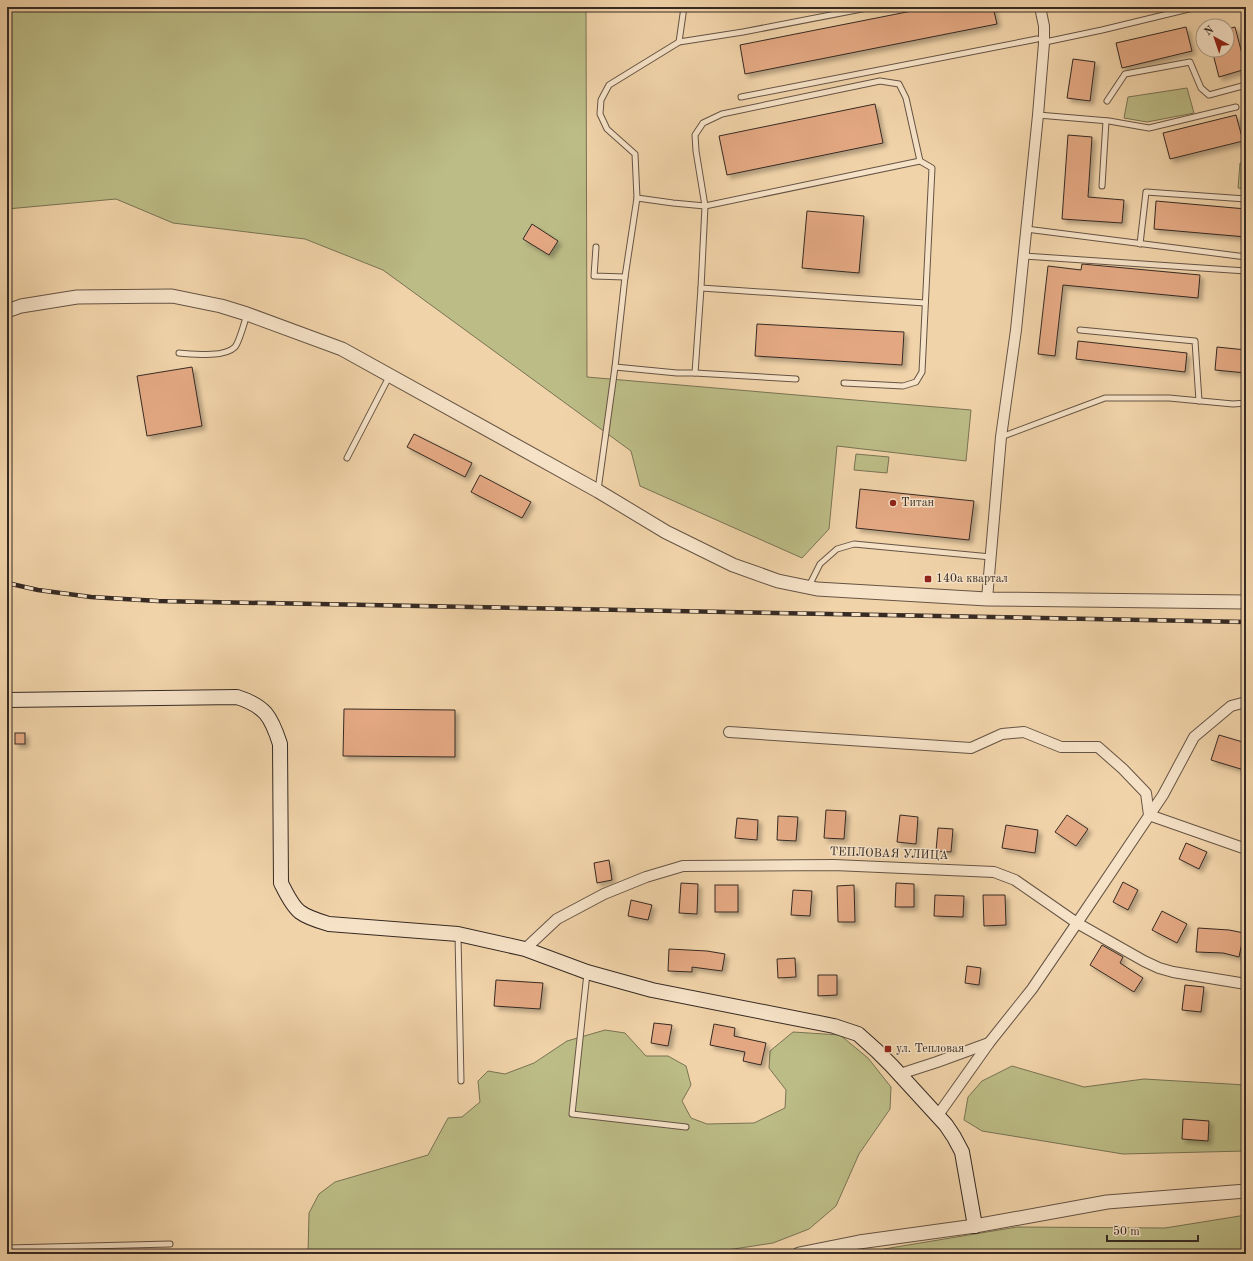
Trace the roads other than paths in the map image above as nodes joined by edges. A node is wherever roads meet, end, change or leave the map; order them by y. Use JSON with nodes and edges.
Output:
{"nodes":[{"id":1,"x":684,"y":7,"type":"edge"},
{"id":2,"x":872,"y":7,"type":"edge"},
{"id":3,"x":1040,"y":7,"type":"edge"},
{"id":4,"x":1197,"y":7,"type":"edge"},
{"id":5,"x":1244,"y":7,"type":"edge"},
{"id":6,"x":1246,"y":17,"type":"edge"},
{"id":7,"x":1040,"y":41,"type":"junction"},
{"id":8,"x":679,"y":42,"type":"junction"},
{"id":9,"x":1246,"y":85,"type":"edge"},
{"id":10,"x":741,"y":97,"type":"dead end"},
{"id":11,"x":1107,"y":101,"type":"dead end"},
{"id":12,"x":1236,"y":107,"type":"dead end"},
{"id":13,"x":1038,"y":115,"type":"junction"},
{"id":14,"x":1106,"y":121,"type":"junction"},
{"id":15,"x":920,"y":161,"type":"junction"},
{"id":16,"x":1102,"y":186,"type":"dead end"},
{"id":17,"x":637,"y":198,"type":"junction"},
{"id":18,"x":1246,"y":199,"type":"edge"},
{"id":19,"x":705,"y":206,"type":"junction"},
{"id":20,"x":1026,"y":229,"type":"junction"},
{"id":21,"x":1140,"y":244,"type":"junction"},
{"id":22,"x":596,"y":247,"type":"dead end"},
{"id":23,"x":1024,"y":256,"type":"junction"},
{"id":24,"x":1246,"y":257,"type":"edge"},
{"id":25,"x":1246,"y":271,"type":"edge"},
{"id":26,"x":625,"y":277,"type":"junction"},
{"id":27,"x":701,"y":288,"type":"junction"},
{"id":28,"x":925,"y":303,"type":"junction"},
{"id":29,"x":7,"y":311,"type":"edge"},
{"id":30,"x":248,"y":314,"type":"junction"},
{"id":31,"x":1080,"y":330,"type":"dead end"},
{"id":32,"x":179,"y":353,"type":"dead end"},
{"id":33,"x":615,"y":367,"type":"junction"},
{"id":34,"x":695,"y":373,"type":"junction"},
{"id":35,"x":390,"y":375,"type":"junction"},
{"id":36,"x":796,"y":379,"type":"dead end"},
{"id":37,"x":844,"y":382,"type":"dead end"},
{"id":38,"x":1199,"y":401,"type":"junction"},
{"id":39,"x":1246,"y":403,"type":"edge"},
{"id":40,"x":1001,"y":437,"type":"junction"},
{"id":41,"x":347,"y":458,"type":"dead end"},
{"id":42,"x":598,"y":491,"type":"junction"},
{"id":43,"x":991,"y":557,"type":"junction"},
{"id":44,"x":808,"y":587,"type":"junction"},
{"id":45,"x":987,"y":600,"type":"junction"},
{"id":46,"x":1246,"y":602,"type":"edge"},
{"id":47,"x":7,"y":700,"type":"edge"},
{"id":48,"x":1246,"y":702,"type":"edge"},
{"id":49,"x":729,"y":732,"type":"dead end"},
{"id":50,"x":1149,"y":815,"type":"junction"},
{"id":51,"x":1246,"y":849,"type":"edge"},
{"id":52,"x":1077,"y":923,"type":"junction"},
{"id":53,"x":458,"y":934,"type":"junction"},
{"id":54,"x":525,"y":949,"type":"junction"},
{"id":55,"x":587,"y":972,"type":"junction"},
{"id":56,"x":1246,"y":984,"type":"edge"},
{"id":57,"x":989,"y":1043,"type":"junction"},
{"id":58,"x":900,"y":1074,"type":"junction"},
{"id":59,"x":461,"y":1081,"type":"dead end"},
{"id":60,"x":938,"y":1115,"type":"junction"},
{"id":61,"x":686,"y":1126,"type":"dead end"},
{"id":62,"x":1246,"y":1191,"type":"edge"},
{"id":63,"x":975,"y":1226,"type":"junction"},
{"id":64,"x":170,"y":1244,"type":"dead end"},
{"id":65,"x":7,"y":1248,"type":"edge"},
{"id":66,"x":799,"y":1254,"type":"edge"}],
"edges":[{"from":1,"to":8,"type":"lane"},
{"from":2,"to":8,"type":"lane"},
{"from":3,"to":7,"type":"street"},
{"from":4,"to":7,"type":"lane"},
{"from":5,"to":6,"type":"lane"},
{"from":7,"to":10,"type":"lane"},
{"from":7,"to":13,"type":"street"},
{"from":8,"to":17,"type":"lane"},
{"from":9,"to":11,"type":"lane"},
{"from":12,"to":14,"type":"lane"},
{"from":13,"to":14,"type":"lane"},
{"from":13,"to":20,"type":"street"},
{"from":14,"to":16,"type":"lane"},
{"from":15,"to":19,"type":"lane"},
{"from":15,"to":19,"type":"lane"},
{"from":15,"to":28,"type":"lane"},
{"from":17,"to":19,"type":"lane"},
{"from":17,"to":26,"type":"lane"},
{"from":18,"to":21,"type":"lane"},
{"from":19,"to":27,"type":"lane"},
{"from":20,"to":21,"type":"lane"},
{"from":20,"to":23,"type":"street"},
{"from":21,"to":24,"type":"lane"},
{"from":22,"to":26,"type":"lane"},
{"from":23,"to":25,"type":"lane"},
{"from":23,"to":40,"type":"street"},
{"from":26,"to":33,"type":"lane"},
{"from":27,"to":28,"type":"lane"},
{"from":27,"to":34,"type":"lane"},
{"from":28,"to":37,"type":"lane"},
{"from":29,"to":30,"type":"street"},
{"from":30,"to":32,"type":"lane"},
{"from":30,"to":35,"type":"street"},
{"from":31,"to":38,"type":"lane"},
{"from":33,"to":34,"type":"lane"},
{"from":33,"to":42,"type":"lane"},
{"from":34,"to":36,"type":"lane"},
{"from":35,"to":41,"type":"lane"},
{"from":35,"to":42,"type":"street"},
{"from":38,"to":39,"type":"lane"},
{"from":38,"to":40,"type":"lane"},
{"from":40,"to":43,"type":"street"},
{"from":42,"to":44,"type":"street"},
{"from":43,"to":44,"type":"lane"},
{"from":43,"to":45,"type":"street"},
{"from":44,"to":45,"type":"street"},
{"from":45,"to":46,"type":"street"},
{"from":47,"to":53,"type":"main road"},
{"from":48,"to":50,"type":"street"},
{"from":49,"to":50,"type":"street"},
{"from":50,"to":51,"type":"street"},
{"from":50,"to":52,"type":"street"},
{"from":52,"to":54,"type":"street","name":"ТЕПЛОВАЯ УЛИЦА"},
{"from":52,"to":56,"type":"street","name":"ТЕПЛОВАЯ УЛИЦА"},
{"from":52,"to":57,"type":"street"},
{"from":53,"to":54,"type":"main road"},
{"from":53,"to":59,"type":"lane"},
{"from":54,"to":55,"type":"main road"},
{"from":55,"to":58,"type":"main road"},
{"from":55,"to":61,"type":"lane"},
{"from":57,"to":58,"type":"street"},
{"from":57,"to":60,"type":"street"},
{"from":58,"to":60,"type":"main road"},
{"from":60,"to":63,"type":"main road"},
{"from":62,"to":63,"type":"street"},
{"from":63,"to":66,"type":"street"},
{"from":64,"to":65,"type":"lane"}]}
